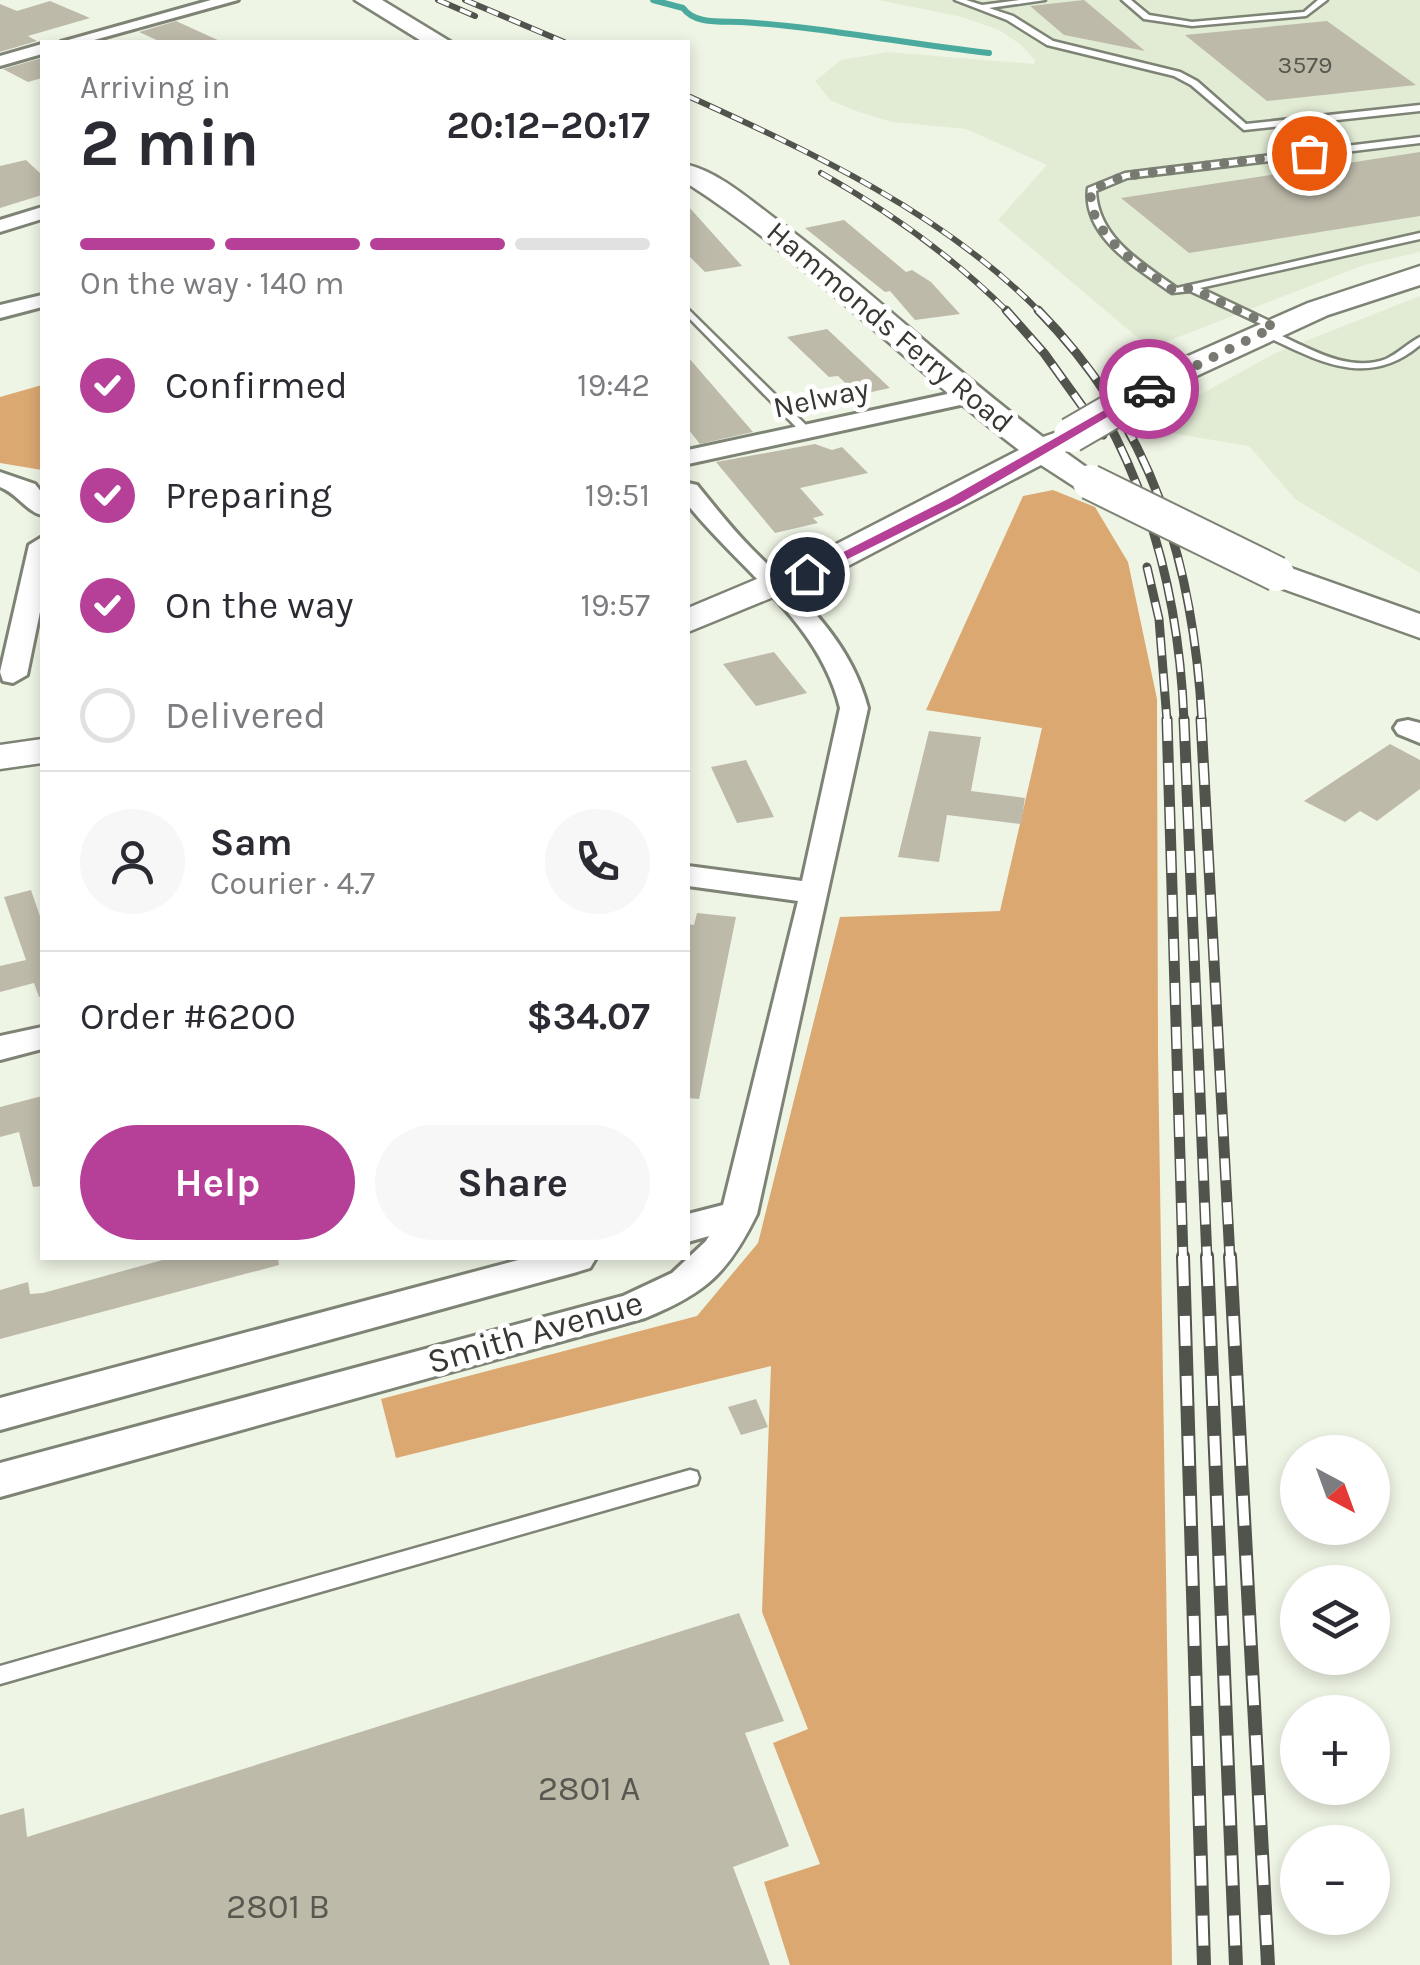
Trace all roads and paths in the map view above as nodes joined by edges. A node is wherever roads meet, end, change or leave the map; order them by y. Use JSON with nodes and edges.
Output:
{"nodes":[{"id":1,"x":151,"y":0,"type":"edge"},
{"id":2,"x":230,"y":0,"type":"edge"},
{"id":3,"x":366,"y":0,"type":"edge"},
{"id":4,"x":959,"y":0,"type":"edge"},
{"id":5,"x":1040,"y":0,"type":"edge"},
{"id":6,"x":1126,"y":0,"type":"edge"},
{"id":7,"x":1323,"y":0,"type":"edge"},
{"id":8,"x":981,"y":6,"type":"junction"},
{"id":9,"x":184,"y":12,"type":"junction"},
{"id":10,"x":77,"y":40,"type":"edge"},
{"id":11,"x":436,"y":40,"type":"edge"},
{"id":12,"x":40,"y":50,"type":"edge"},
{"id":13,"x":0,"y":60,"type":"edge"},
{"id":14,"x":1420,"y":108,"type":"edge"},
{"id":15,"x":1420,"y":140,"type":"edge"},
{"id":16,"x":690,"y":174,"type":"edge"},
{"id":17,"x":40,"y":214,"type":"edge"},
{"id":18,"x":0,"y":226,"type":"edge"},
{"id":19,"x":1420,"y":236,"type":"edge"},
{"id":20,"x":1420,"y":275,"type":"edge"},
{"id":21,"x":1190,"y":288,"type":"junction"},
{"id":22,"x":40,"y":301,"type":"edge"},
{"id":23,"x":0,"y":312,"type":"edge"},
{"id":24,"x":690,"y":314,"type":"edge"},
{"id":25,"x":1269,"y":329,"type":"junction"},
{"id":26,"x":1420,"y":340,"type":"edge"},
{"id":27,"x":966,"y":397,"type":"junction"},
{"id":28,"x":806,"y":432,"type":"junction"},
{"id":29,"x":1039,"y":453,"type":"junction"},
{"id":30,"x":690,"y":457,"type":"edge"},
{"id":31,"x":0,"y":479,"type":"edge"},
{"id":32,"x":690,"y":492,"type":"edge"},
{"id":33,"x":40,"y":506,"type":"edge"},
{"id":34,"x":40,"y":550,"type":"edge"},
{"id":35,"x":778,"y":588,"type":"junction"},
{"id":36,"x":690,"y":620,"type":"edge"},
{"id":37,"x":12,"y":626,"type":"edge"},
{"id":38,"x":1420,"y":628,"type":"edge"},
{"id":39,"x":13,"y":675,"type":"dead end"},
{"id":40,"x":40,"y":751,"type":"edge"},
{"id":41,"x":0,"y":757,"type":"edge"},
{"id":42,"x":690,"y":876,"type":"edge"},
{"id":43,"x":815,"y":893,"type":"junction"},
{"id":44,"x":40,"y":1038,"type":"edge"},
{"id":45,"x":0,"y":1048,"type":"edge"},
{"id":46,"x":739,"y":1214,"type":"junction"},
{"id":47,"x":690,"y":1227,"type":"edge"},
{"id":48,"x":570,"y":1260,"type":"edge"},
{"id":49,"x":0,"y":1414,"type":"edge"},
{"id":50,"x":690,"y":1478,"type":"dead end"},
{"id":51,"x":0,"y":1480,"type":"edge"},
{"id":52,"x":0,"y":1674,"type":"edge"}],
"edges":[{"from":1,"to":9,"type":"street"},
{"from":2,"to":9,"type":"street"},
{"from":3,"to":11,"type":"street"},
{"from":4,"to":8,"type":"lane"},
{"from":5,"to":8,"type":"lane"},
{"from":6,"to":7,"type":"lane"},
{"from":8,"to":14,"type":"lane"},
{"from":9,"to":10,"type":"street"},
{"from":12,"to":13,"type":"street"},
{"from":15,"to":21,"type":"lane"},
{"from":16,"to":27,"type":"street","name":"Hammonds Ferry Road"},
{"from":17,"to":18,"type":"street"},
{"from":19,"to":21,"type":"lane"},
{"from":20,"to":25,"type":"street"},
{"from":21,"to":25,"type":"lane"},
{"from":22,"to":23,"type":"street"},
{"from":24,"to":28,"type":"lane"},
{"from":25,"to":26,"type":"lane"},
{"from":25,"to":29,"type":"street","bridge":true},
{"from":27,"to":28,"type":"street","name":"Nelway"},
{"from":27,"to":29,"type":"street","name":"Hammonds Ferry Road"},
{"from":28,"to":30,"type":"street","name":"Nelway"},
{"from":29,"to":35,"type":"street"},
{"from":29,"to":38,"type":"street","name":"Hammonds Ferry Road","bridge":true},
{"from":31,"to":33,"type":"street"},
{"from":32,"to":35,"type":"street","name":"Smith Avenue"},
{"from":34,"to":37,"type":"street"},
{"from":35,"to":36,"type":"street"},
{"from":35,"to":43,"type":"street","name":"Smith Avenue"},
{"from":37,"to":39,"type":"street"},
{"from":40,"to":41,"type":"street"},
{"from":42,"to":43,"type":"street"},
{"from":43,"to":46,"type":"street","name":"Smith Avenue"},
{"from":44,"to":45,"type":"street"},
{"from":46,"to":47,"type":"street"},
{"from":46,"to":51,"type":"street","name":"Smith Avenue"},
{"from":48,"to":49,"type":"street"},
{"from":50,"to":52,"type":"lane"}]}
